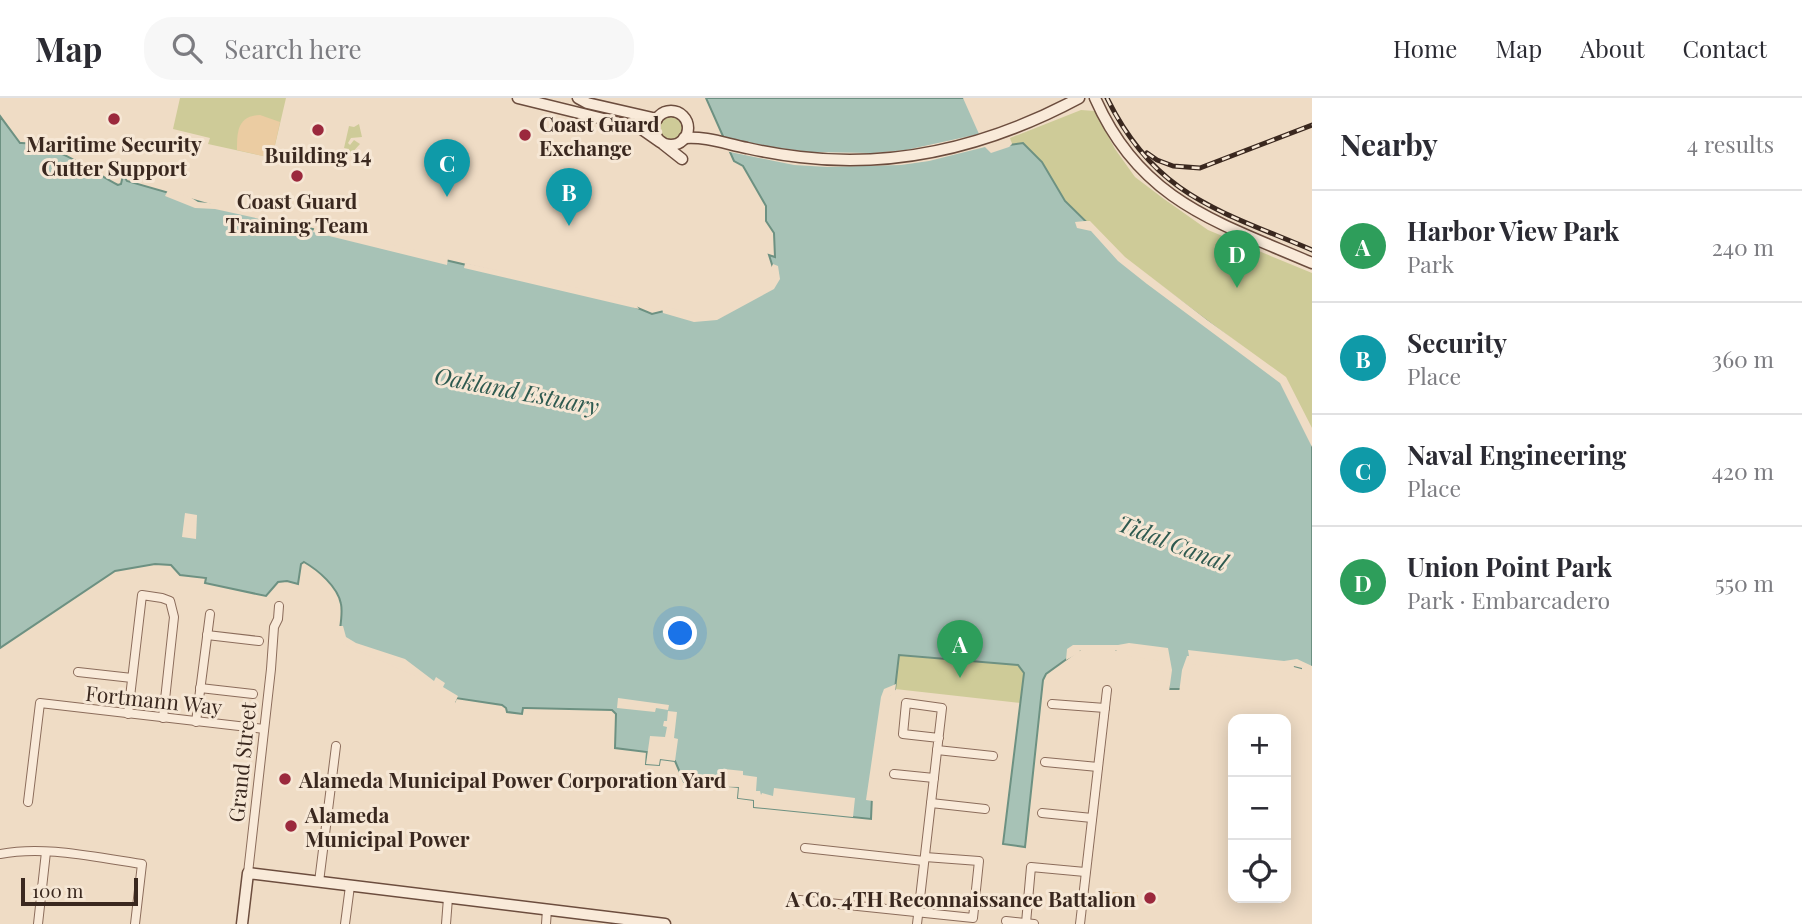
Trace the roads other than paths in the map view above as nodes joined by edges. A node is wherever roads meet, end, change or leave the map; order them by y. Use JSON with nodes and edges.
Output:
{"nodes":[{"id":1,"x":518,"y":98,"type":"edge"},
{"id":2,"x":578,"y":98,"type":"edge"},
{"id":3,"x":585,"y":98,"type":"edge"},
{"id":4,"x":1079,"y":98,"type":"edge"},
{"id":5,"x":1095,"y":98,"type":"edge"},
{"id":6,"x":659,"y":117,"type":"junction"},
{"id":7,"x":687,"y":123,"type":"junction"},
{"id":8,"x":699,"y":137,"type":"junction"},
{"id":9,"x":684,"y":139,"type":"junction"},
{"id":10,"x":661,"y":142,"type":"junction"},
{"id":11,"x":1312,"y":263,"type":"edge"},
{"id":12,"x":279,"y":606,"type":"dead end"},
{"id":13,"x":210,"y":614,"type":"dead end"},
{"id":14,"x":207,"y":635,"type":"junction"},
{"id":15,"x":259,"y":641,"type":"dead end"},
{"id":16,"x":78,"y":672,"type":"dead end"},
{"id":17,"x":132,"y":678,"type":"junction"},
{"id":18,"x":200,"y":688,"type":"junction"},
{"id":19,"x":1107,"y":690,"type":"dead end"},
{"id":20,"x":253,"y":694,"type":"dead end"},
{"id":21,"x":1052,"y":704,"type":"dead end"},
{"id":22,"x":1105,"y":708,"type":"junction"},
{"id":23,"x":128,"y":714,"type":"junction"},
{"id":24,"x":163,"y":718,"type":"junction"},
{"id":25,"x":196,"y":722,"type":"junction"},
{"id":26,"x":264,"y":729,"type":"junction"},
{"id":27,"x":939,"y":738,"type":"junction"},
{"id":28,"x":336,"y":746,"type":"dead end"},
{"id":29,"x":937,"y":750,"type":"junction"},
{"id":30,"x":993,"y":756,"type":"dead end"},
{"id":31,"x":1045,"y":762,"type":"dead end"},
{"id":32,"x":1098,"y":767,"type":"junction"},
{"id":33,"x":894,"y":774,"type":"dead end"},
{"id":34,"x":934,"y":778,"type":"junction"},
{"id":35,"x":28,"y":802,"type":"dead end"},
{"id":36,"x":931,"y":803,"type":"junction"},
{"id":37,"x":985,"y":809,"type":"dead end"},
{"id":38,"x":1042,"y":813,"type":"dead end"},
{"id":39,"x":1092,"y":818,"type":"junction"},
{"id":40,"x":805,"y":848,"type":"dead end"},
{"id":41,"x":46,"y":852,"type":"junction"},
{"id":42,"x":0,"y":854,"type":"edge"},
{"id":43,"x":925,"y":859,"type":"junction"},
{"id":44,"x":1085,"y":872,"type":"junction"},
{"id":45,"x":248,"y":873,"type":"junction"},
{"id":46,"x":319,"y":882,"type":"junction"},
{"id":47,"x":350,"y":886,"type":"junction"},
{"id":48,"x":448,"y":898,"type":"junction"},
{"id":49,"x":800,"y":900,"type":"dead end"},
{"id":50,"x":547,"y":909,"type":"junction"},
{"id":51,"x":918,"y":912,"type":"junction"},
{"id":52,"x":1006,"y":921,"type":"dead end"},
{"id":53,"x":646,"y":923,"type":"edge"},
{"id":54,"x":1026,"y":923,"type":"edge"},
{"id":55,"x":38,"y":924,"type":"edge"},
{"id":56,"x":135,"y":924,"type":"edge"},
{"id":57,"x":242,"y":924,"type":"edge"},
{"id":58,"x":345,"y":924,"type":"edge"},
{"id":59,"x":446,"y":924,"type":"edge"},
{"id":60,"x":546,"y":924,"type":"edge"},
{"id":61,"x":665,"y":924,"type":"edge"},
{"id":62,"x":917,"y":924,"type":"edge"},
{"id":63,"x":1034,"y":924,"type":"edge"},
{"id":64,"x":1080,"y":924,"type":"edge"}],
"edges":[{"from":1,"to":10,"type":"street"},
{"from":2,"to":6,"type":"street"},
{"from":3,"to":6,"type":"street"},
{"from":4,"to":8,"type":"street"},
{"from":5,"to":11,"type":"street"},
{"from":6,"to":7,"type":"street"},
{"from":6,"to":10,"type":"street"},
{"from":7,"to":8,"type":"street"},
{"from":7,"to":9,"type":"street"},
{"from":8,"to":9,"type":"street"},
{"from":9,"to":10,"type":"street"},
{"from":9,"to":10,"type":"street"},
{"from":12,"to":26,"type":"street","name":"Grand Street"},
{"from":13,"to":14,"type":"street"},
{"from":14,"to":15,"type":"street"},
{"from":14,"to":18,"type":"street"},
{"from":16,"to":17,"type":"street"},
{"from":17,"to":23,"type":"street"},
{"from":17,"to":24,"type":"street"},
{"from":18,"to":20,"type":"street"},
{"from":18,"to":25,"type":"street"},
{"from":19,"to":22,"type":"street"},
{"from":21,"to":22,"type":"street"},
{"from":22,"to":32,"type":"street"},
{"from":23,"to":24,"type":"street","name":"Fortmann Way"},
{"from":23,"to":35,"type":"street","name":"Fortmann Way"},
{"from":24,"to":25,"type":"street","name":"Fortmann Way"},
{"from":25,"to":26,"type":"street","name":"Fortmann Way"},
{"from":26,"to":45,"type":"street","name":"Grand Street"},
{"from":27,"to":27,"type":"street"},
{"from":27,"to":29,"type":"street"},
{"from":28,"to":46,"type":"street"},
{"from":29,"to":30,"type":"street"},
{"from":29,"to":34,"type":"street"},
{"from":31,"to":32,"type":"street"},
{"from":32,"to":39,"type":"street"},
{"from":33,"to":34,"type":"street"},
{"from":34,"to":36,"type":"street"},
{"from":36,"to":37,"type":"street"},
{"from":36,"to":43,"type":"street"},
{"from":38,"to":39,"type":"street"},
{"from":39,"to":44,"type":"street"},
{"from":40,"to":43,"type":"street"},
{"from":41,"to":42,"type":"street"},
{"from":41,"to":55,"type":"street"},
{"from":41,"to":56,"type":"street"},
{"from":43,"to":51,"type":"street"},
{"from":43,"to":51,"type":"street"},
{"from":44,"to":54,"type":"street"},
{"from":44,"to":64,"type":"street"},
{"from":45,"to":46,"type":"street"},
{"from":45,"to":57,"type":"street","name":"Grand Street"},
{"from":46,"to":47,"type":"street"},
{"from":47,"to":48,"type":"street"},
{"from":47,"to":58,"type":"street"},
{"from":48,"to":50,"type":"street"},
{"from":48,"to":59,"type":"street"},
{"from":49,"to":51,"type":"street"},
{"from":50,"to":53,"type":"street"},
{"from":50,"to":60,"type":"street"},
{"from":51,"to":62,"type":"street"},
{"from":52,"to":54,"type":"street"},
{"from":53,"to":61,"type":"street"},
{"from":54,"to":63,"type":"street"}]}
